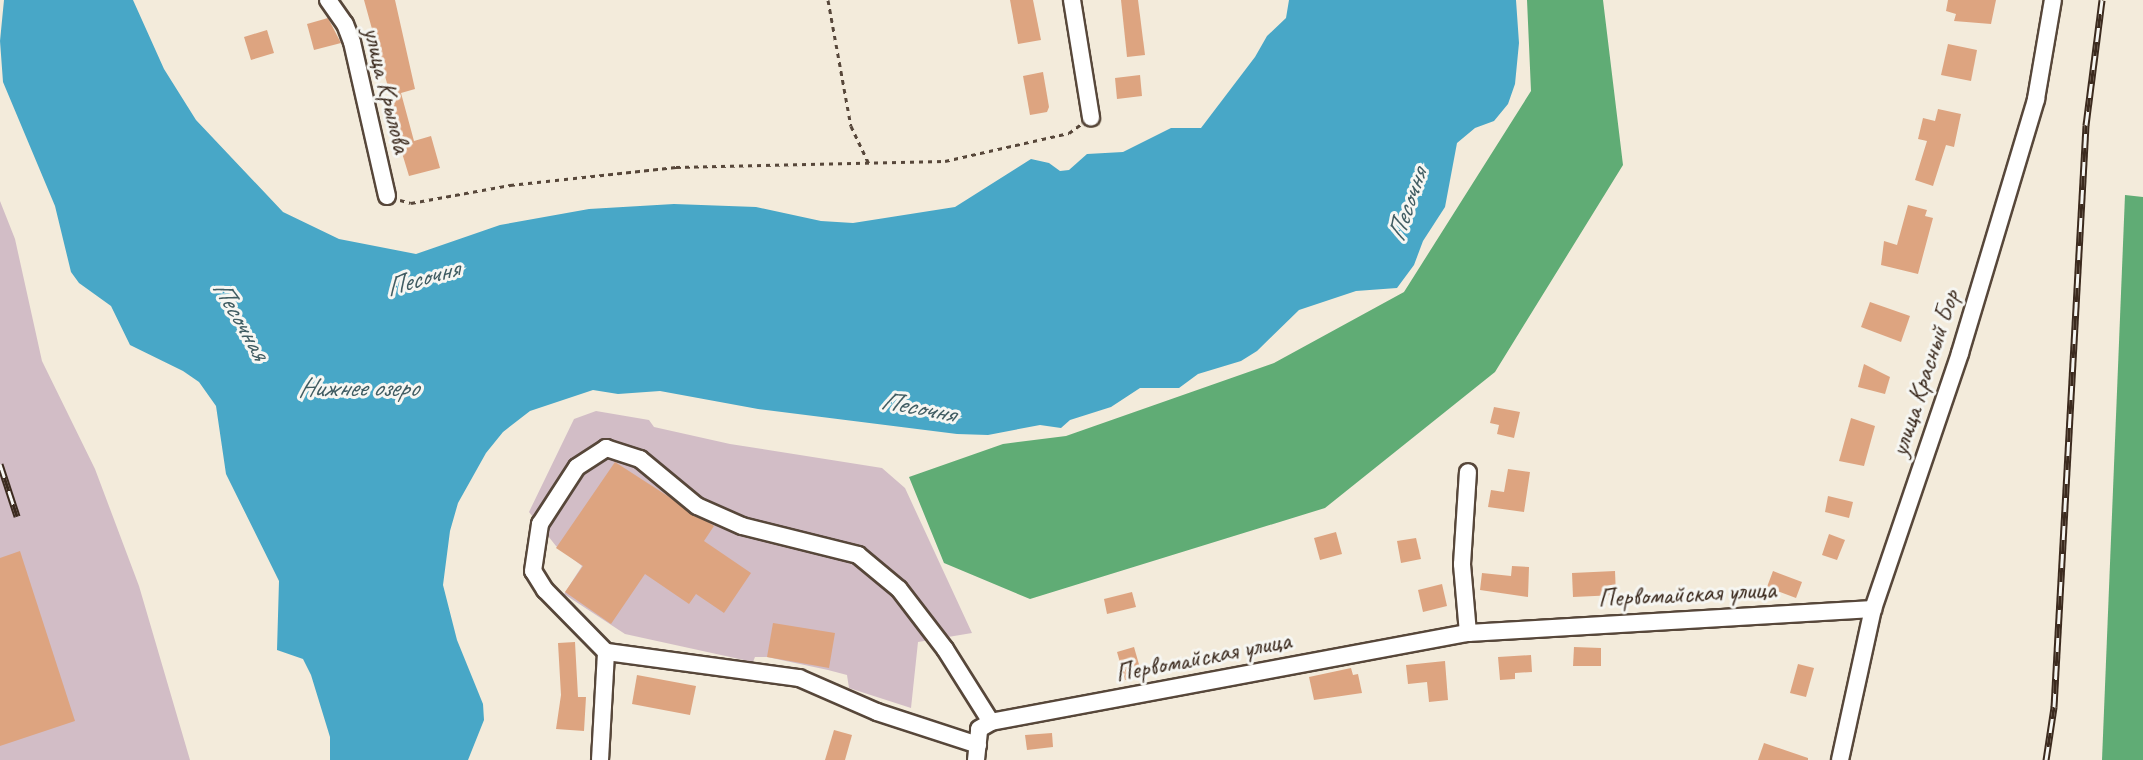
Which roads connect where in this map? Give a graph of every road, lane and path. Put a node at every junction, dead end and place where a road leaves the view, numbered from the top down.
1 (328, 0) edge
2 (828, 0) edge
3 (1072, 0) edge
4 (2053, 0) edge
5 (1091, 117) joint
6 (870, 166) junction
7 (387, 196) joint
8 (1468, 471) dead end
9 (1873, 609) junction
10 (1468, 633) junction
11 (606, 652) junction
12 (991, 722) junction
13 (977, 752) edge
14 (600, 760) edge
15 (1840, 760) edge

1 - 7 street, улица Крылова
2 - 6 path
3 - 5 street
4 - 9 street, улица Красный Бор
5 - 6 path
6 - 7 path
8 - 10 street
9 - 10 street, Первомайская улица
9 - 15 street, улица Красный Бор
10 - 12 street, Первомайская улица
11 - 12 street
11 - 13 street
11 - 14 street
12 - 13 street

